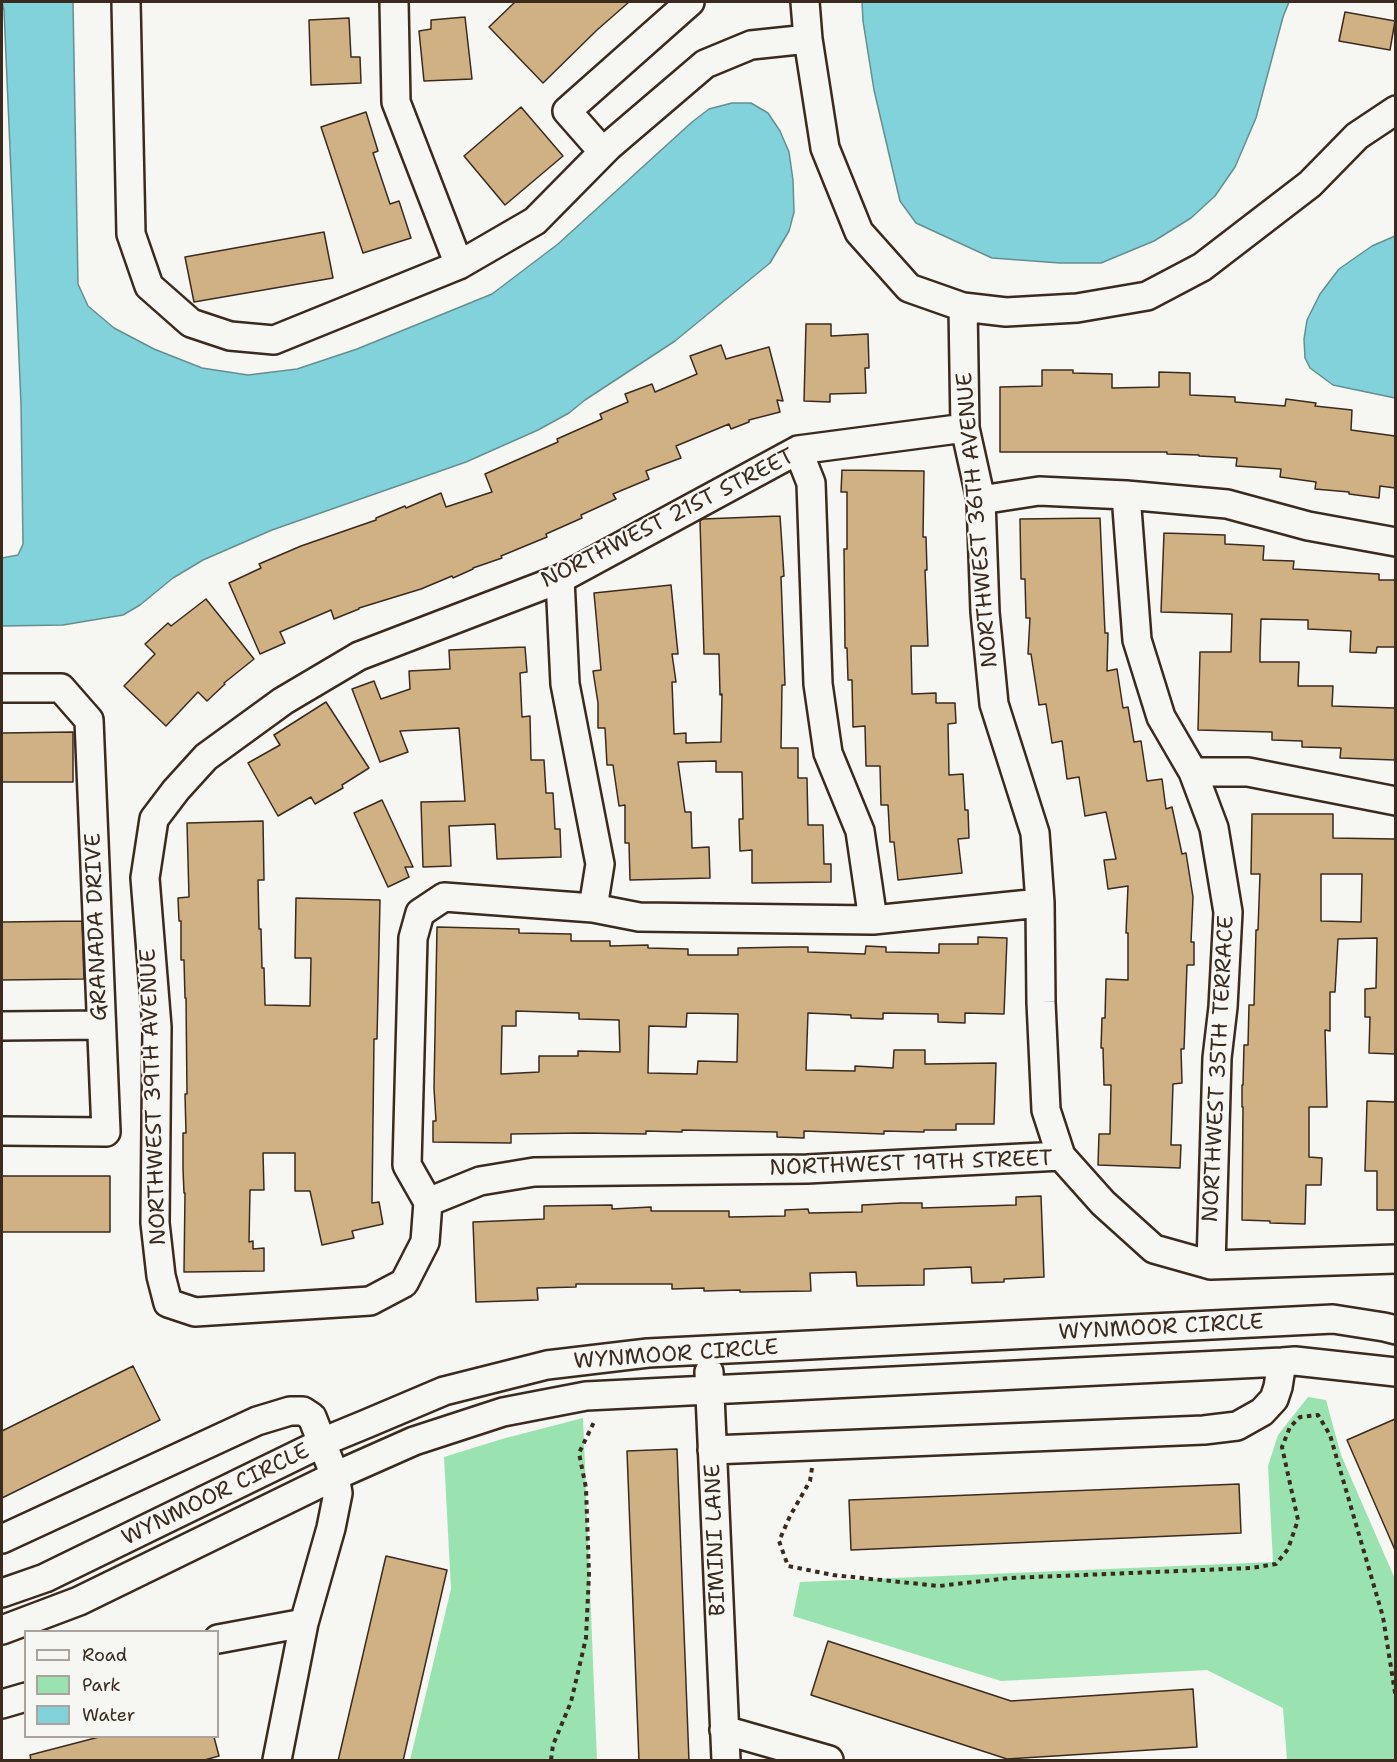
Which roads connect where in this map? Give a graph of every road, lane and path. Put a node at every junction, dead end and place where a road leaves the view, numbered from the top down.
1 (126, 2) edge
2 (394, 2) edge
3 (690, 2) edge
4 (804, 2) edge
5 (808, 39) junction
6 (1395, 110) edge
7 (603, 152) junction
8 (459, 265) junction
9 (963, 307) junction
10 (965, 428) junction
11 (798, 450) junction
12 (1126, 495) junction
13 (981, 500) junction
14 (1395, 542) edge
15 (560, 579) junction
16 (2, 688) edge
17 (1193, 772) junction
18 (176, 790) joint
19 (1395, 801) edge
20 (1040, 903) junction
21 (594, 908) junction
22 (873, 920) junction
23 (101, 1025) junction
24 (2, 1026) edge
25 (2, 1131) edge
26 (1061, 1156) junction
27 (428, 1202) junction
28 (1395, 1259) edge
29 (1211, 1265) junction
30 (1395, 1330) edge
31 (708, 1351) junction
32 (1282, 1362) junction
33 (1395, 1372) edge
34 (710, 1389) junction
35 (614, 1395) junction
36 (322, 1443) junction
37 (814, 1446) junction
38 (712, 1450) junction
39 (335, 1476) junction
40 (2, 1539) edge
41 (2, 1593) edge
42 (304, 1623) junction
43 (2, 1630) edge
44 (219, 1639) edge
45 (24, 1698) edge
46 (1395, 1699) edge
47 (2, 1704) edge
48 (724, 1730) junction
49 (277, 1761) edge
50 (551, 1761) edge
51 (726, 1761) edge
52 (829, 1761) edge

1 - 8 street
2 - 8 street
3 - 7 street
4 - 5 street
5 - 7 street
5 - 9 street
6 - 9 street
7 - 8 street
9 - 10 street, NORTHWEST 36TH AVENUE
10 - 11 street, NORTHWEST 21ST STREET
10 - 13 street, NORTHWEST 36TH AVENUE
11 - 15 street, NORTHWEST 21ST STREET
11 - 22 street
12 - 13 street
12 - 14 street
12 - 17 street, NORTHWEST 35TH TERRACE
13 - 20 street, NORTHWEST 36TH AVENUE
15 - 18 street, NORTHWEST 21ST STREET
15 - 21 street
16 - 23 street, GRANADA DRIVE
17 - 19 street
17 - 29 street, NORTHWEST 35TH TERRACE
18 - 27 street, NORTHWEST 39TH AVENUE
20 - 22 street
20 - 26 street, NORTHWEST 36TH AVENUE
21 - 22 street
21 - 27 street
23 - 24 street
23 - 25 street, GRANADA DRIVE
26 - 27 street, NORTHWEST 19TH STREET
26 - 29 street, NORTHWEST 19TH STREET
28 - 29 street, NORTHWEST 19TH STREET
30 - 31 street, WYNMOOR CIRCLE
31 - 34 street, BIMINI LANE
31 - 36 street, WYNMOOR CIRCLE
32 - 33 street, WYNMOOR CIRCLE
32 - 34 street, WYNMOOR CIRCLE
32 - 37 street
34 - 35 street, WYNMOOR CIRCLE
34 - 38 street, BIMINI LANE
35 - 39 street, WYNMOOR CIRCLE
35 - 50 path
36 - 39 street
36 - 40 street
36 - 41 street, WYNMOOR CIRCLE
37 - 38 street
37 - 46 path
38 - 48 street, BIMINI LANE
39 - 42 street
39 - 43 street, WYNMOOR CIRCLE
42 - 44 street
42 - 49 street
45 - 47 street
48 - 51 street, BIMINI LANE
48 - 52 street

